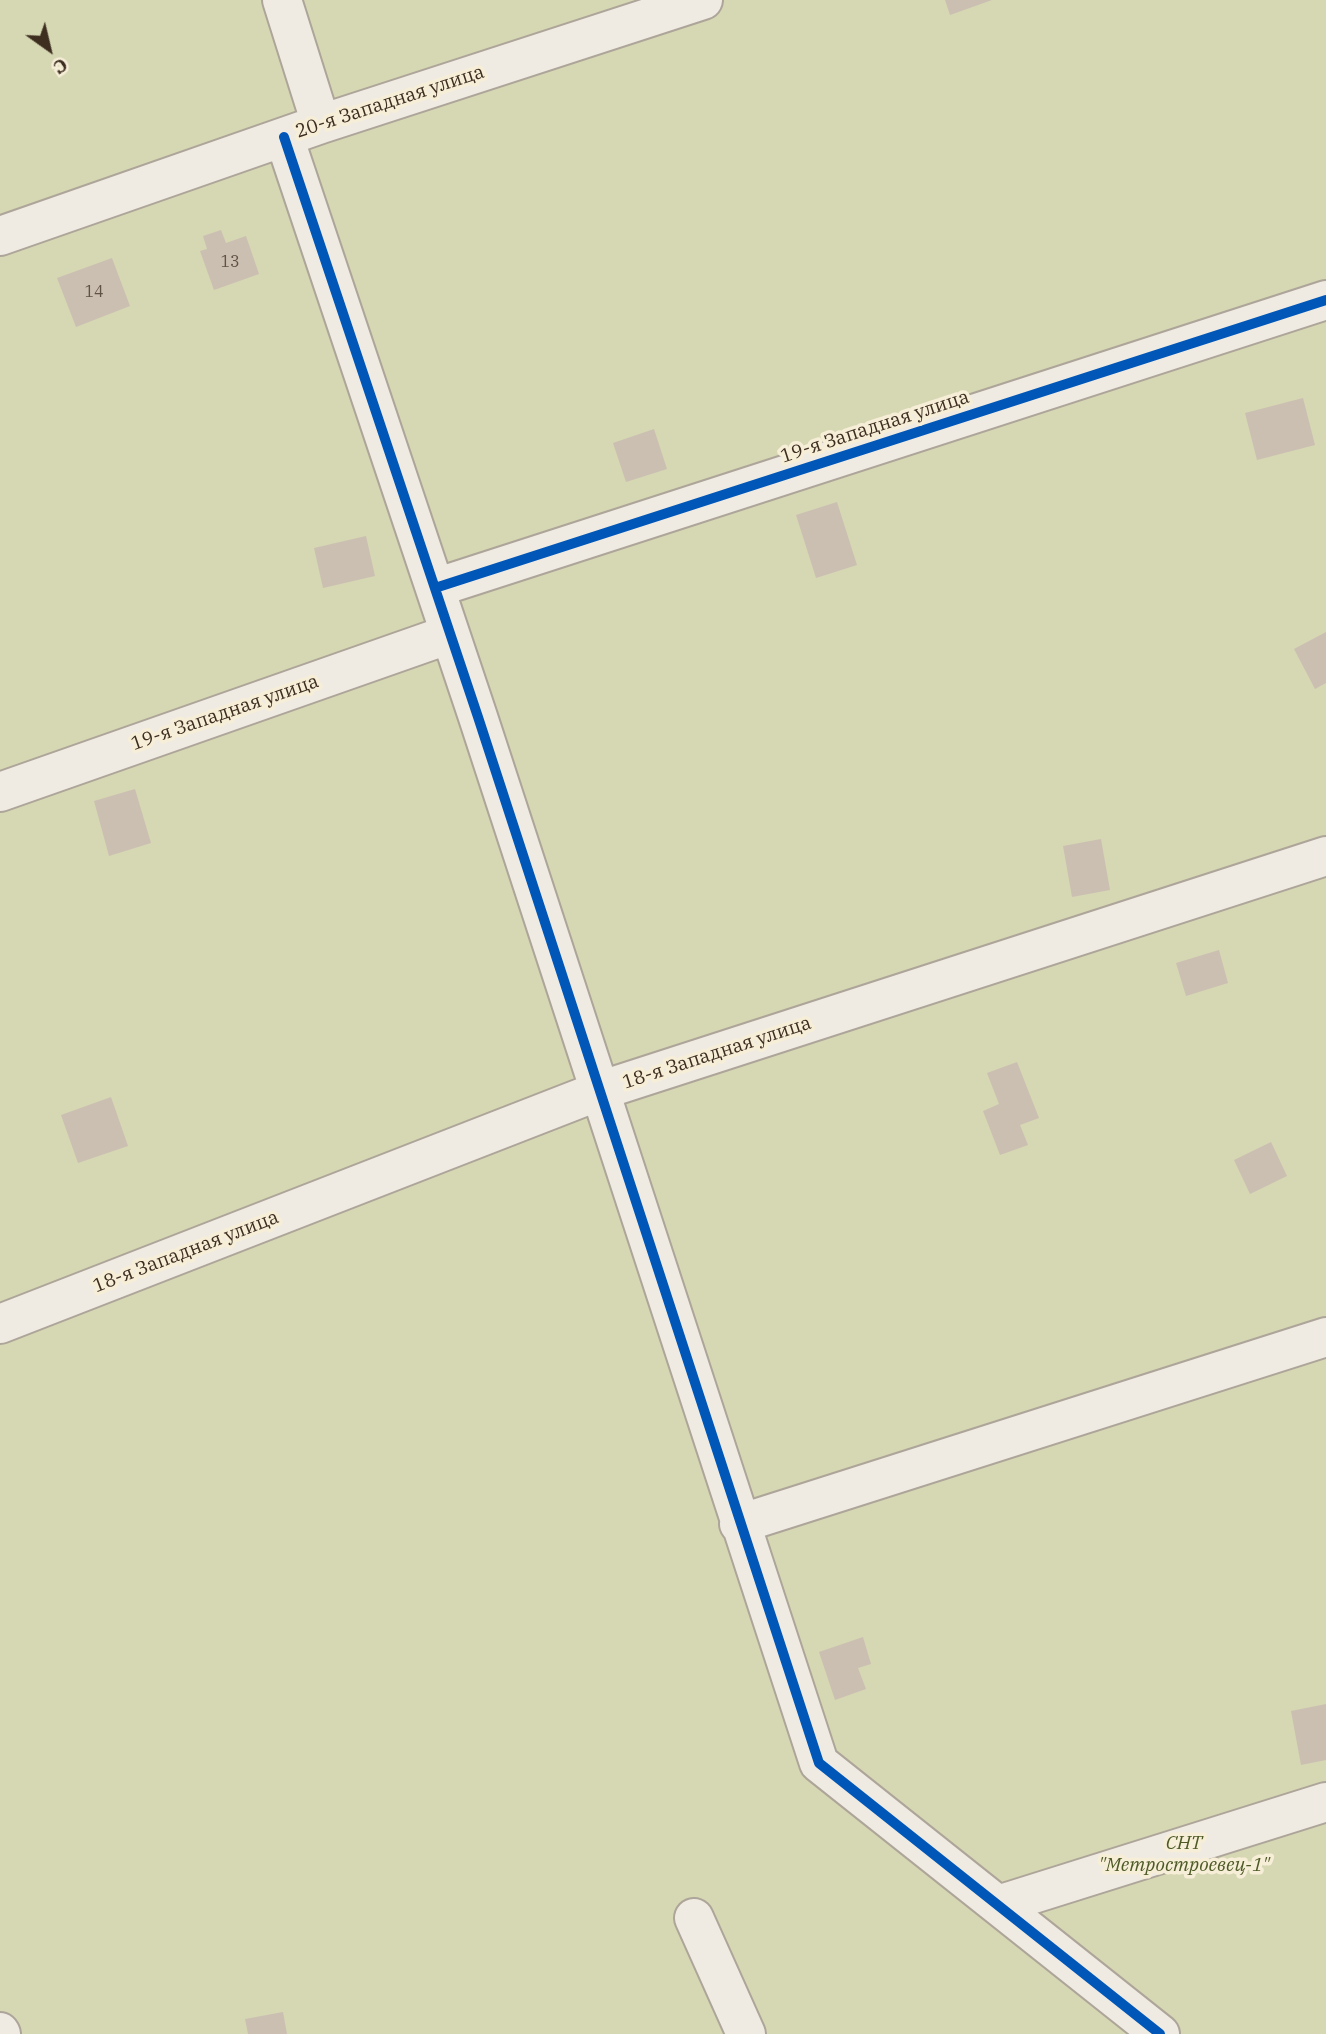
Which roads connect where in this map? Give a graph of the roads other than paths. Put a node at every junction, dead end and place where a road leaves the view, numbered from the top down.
1 (282, 0) edge
2 (703, 0) edge
3 (321, 124) junction
4 (284, 137) junction
5 (0, 236) edge
6 (1326, 300) edge
7 (435, 588) junction
8 (450, 634) junction
9 (0, 792) edge
10 (1326, 856) edge
11 (599, 1091) junction
12 (0, 1324) edge
13 (1326, 1337) edge
14 (739, 1524) junction
15 (1326, 1802) edge
16 (998, 1905) junction
17 (694, 1918) dead end
18 (746, 2034) edge
19 (1160, 2034) edge

1 - 3 street
2 - 3 street, 20-я Западная улица
3 - 4 street, 20-я Западная улица
4 - 5 street, 20-я Западная улица
4 - 7 street
6 - 7 street, 19-я Западная улица
7 - 8 street
8 - 9 street, 19-я Западная улица
8 - 11 street
10 - 11 street, 18-я Западная улица
11 - 12 street, 18-я Западная улица
11 - 14 street
13 - 14 street
14 - 16 street
15 - 16 street
16 - 19 street
17 - 18 street

